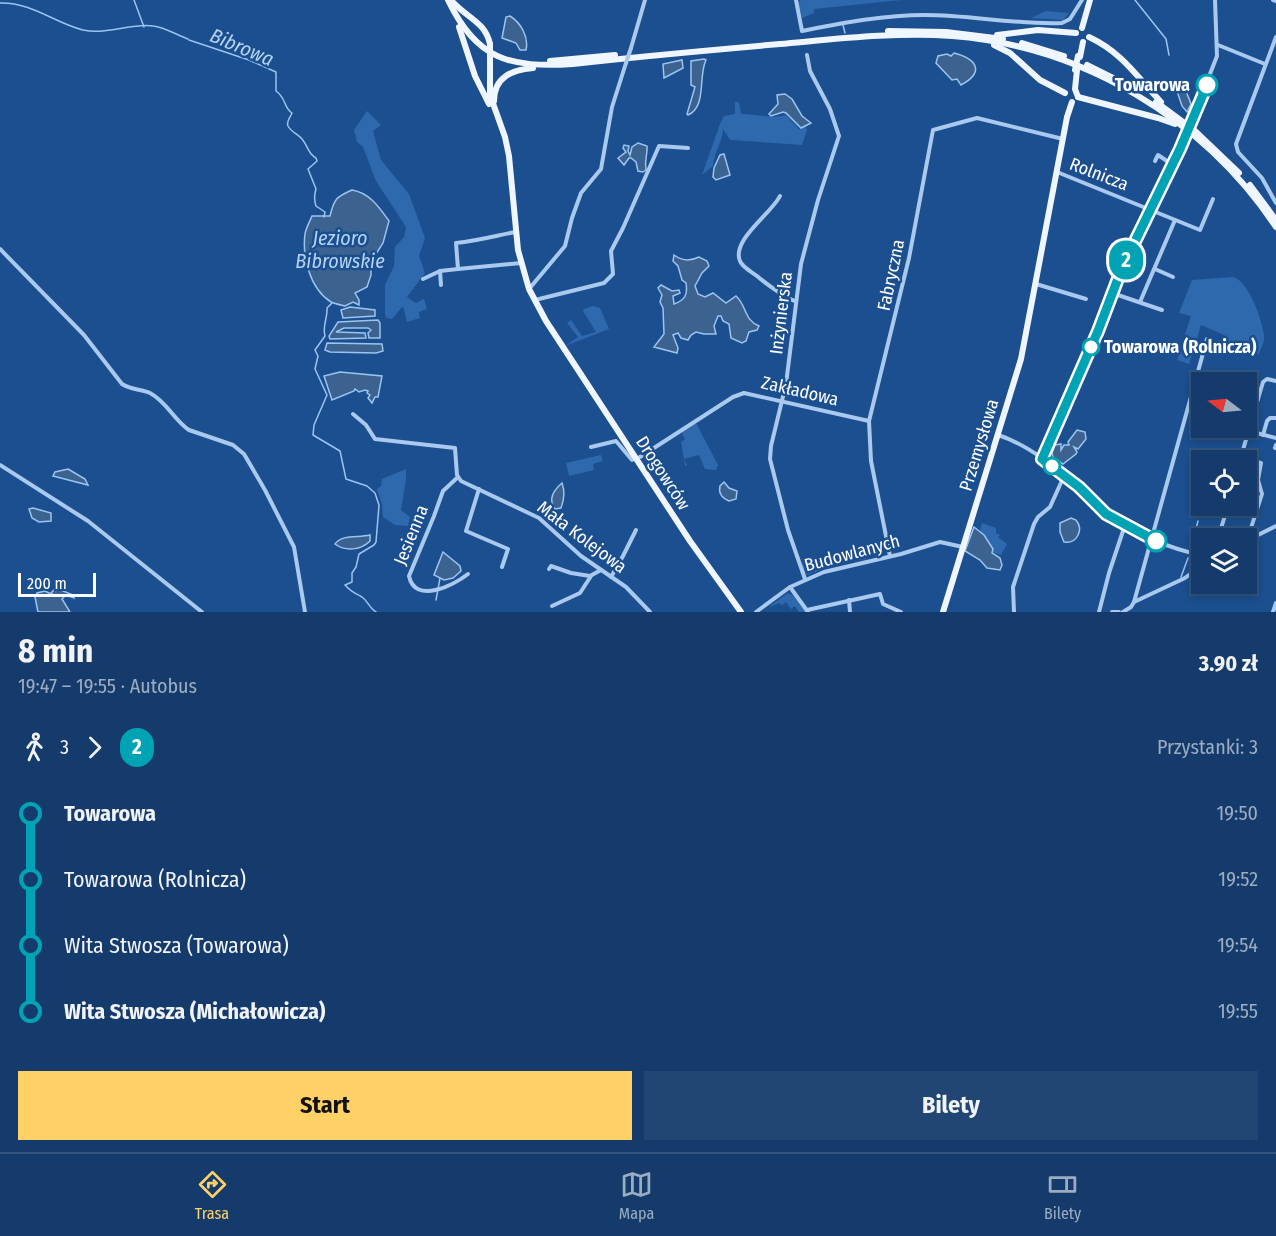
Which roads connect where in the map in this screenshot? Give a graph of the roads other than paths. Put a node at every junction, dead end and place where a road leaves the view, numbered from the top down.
1 (450, 0) edge
2 (645, 0) edge
3 (796, 0) edge
4 (1082, 0) edge
5 (1090, 0) edge
6 (1215, 0) edge
7 (459, 21) junction
8 (1082, 30) junction
9 (978, 37) junction
10 (1089, 37) junction
11 (1276, 38) edge
12 (1082, 41) junction
13 (1218, 45) junction
14 (807, 55) dead end
15 (520, 63) junction
16 (1265, 64) junction
17 (554, 65) junction
18 (1070, 90) junction
19 (1073, 100) junction
20 (1167, 110) junction
21 (495, 111) junction
22 (1181, 126) junction
23 (1063, 139) junction
24 (688, 148) dead end
25 (1155, 161) dead end
26 (1173, 165) junction
27 (1057, 172) junction
28 (511, 182) junction
29 (780, 196) dead end
30 (1213, 199) dead end
31 (1276, 203) edge
32 (1150, 210) junction
33 (1175, 220) junction
34 (1276, 220) edge
35 (1276, 227) edge
36 (515, 232) junction
37 (0, 249) edge
38 (521, 263) junction
39 (458, 269) junction
40 (1155, 269) junction
41 (440, 271) junction
42 (1173, 277) dead end
43 (423, 279) dead end
44 (1036, 284) junction
45 (441, 285) dead end
46 (530, 289) junction
47 (1112, 293) junction
48 (1086, 299) dead end
49 (535, 301) junction
50 (795, 302) junction
51 (1140, 302) junction
52 (1162, 310) dead end
53 (1207, 339) dead end
54 (1276, 381) edge
55 (1258, 399) joint
56 (782, 400) junction
57 (1257, 403) edge
58 (353, 414) dead end
59 (1276, 418) edge
60 (869, 421) junction
61 (1257, 433) edge
62 (998, 435) junction
63 (1263, 435) junction
64 (1276, 438) edge
65 (591, 447) dead end
66 (636, 459) junction
67 (1042, 459) junction
68 (1257, 462) edge
69 (0, 465) edge
70 (1064, 476) junction
71 (458, 477) junction
72 (479, 489) junction
73 (1257, 511) edge
74 (1125, 525) junction
75 (1276, 526) edge
76 (636, 530) dead end
77 (1257, 536) edge
78 (1151, 539) junction
79 (963, 547) junction
80 (1191, 552) edge
81 (890, 556) junction
82 (502, 567) dead end
83 (549, 569) dead end
84 (601, 570) junction
85 (1191, 573) edge
86 (468, 574) dead end
87 (591, 576) junction
88 (611, 577) junction
89 (805, 579) junction
90 (790, 587) junction
91 (849, 600) junction
92 (1134, 602) junction
93 (1276, 603) edge
94 (552, 606) dead end
95 (808, 611) edge
96 (202, 612) edge
97 (305, 612) edge
98 (650, 612) edge
99 (741, 612) edge
100 (756, 612) edge
101 (850, 612) edge
102 (902, 612) edge
103 (943, 612) edge
104 (1014, 612) edge
105 (1099, 612) edge
106 (1112, 612) edge
107 (1121, 612) edge
108 (1273, 612) edge

1 - 7 main road
1 - 21 main road, bridge
2 - 46 street, bridge
3 - 4 street
5 - 8 main road
6 - 13 street
7 - 15 main road
7 - 28 main road
8 - 9 main road
8 - 10 main road
8 - 12 main road
9 - 15 main road
9 - 17 main road
9 - 18 main road
9 - 20 main road
9 - 22 main road
10 - 12 main road
10 - 20 main road
11 - 16 street
12 - 18 main road, bridge
13 - 16 street
13 - 26 street, bridge
14 - 50 street, Inżynierska
15 - 17 main road
16 - 31 street
17 - 21 main road
18 - 19 main road
18 - 19 main road
19 - 22 main road
19 - 23 main road, Przemysłowa
20 - 34 main road
21 - 28 main road
22 - 35 main road
23 - 27 main road, Przemysłowa
23 - 60 street, Fabryczna
24 - 49 street
25 - 26 street
26 - 32 street
27 - 32 street, Rolnicza
27 - 44 main road, Przemysłowa
28 - 36 main road, Drogowców
29 - 50 street
30 - 33 street, Rolnicza
32 - 33 street, Rolnicza
32 - 47 street
33 - 40 street
36 - 38 main road, Drogowców
36 - 39 street
37 - 97 street
38 - 39 street
38 - 46 main road, Drogowców
39 - 41 street
40 - 42 street
40 - 51 street
41 - 43 street
41 - 45 street
44 - 48 street
44 - 62 main road, Przemysłowa
46 - 49 main road, Drogowców
47 - 51 street
47 - 67 street
49 - 66 main road, Drogowców
50 - 56 street, Inżynierska
51 - 52 street
53 - 78 street
54 - 55 street
55 - 57 street
56 - 60 street, Zakładowa
56 - 66 street, Zakładowa
56 - 89 street, Inżynierska
58 - 71 street
59 - 63 street
60 - 81 street, Fabryczna
61 - 63 street
62 - 67 street
62 - 79 main road, Przemysłowa
63 - 64 street
65 - 66 street
66 - 99 main road, Drogowców
67 - 70 street
68 - 73 street
69 - 96 street
70 - 74 street
70 - 104 street
71 - 72 street, Mała Kolejowa
71 - 86 street, Jesienna
72 - 82 street
72 - 84 street, Mała Kolejowa
74 - 78 street
74 - 105 street
75 - 77 street
76 - 88 street
78 - 80 street
78 - 92 street
79 - 81 street, Budowlanych
79 - 103 main road, Przemysłowa
81 - 89 street, Budowlanych
83 - 87 street
84 - 87 street
84 - 88 street, Mała Kolejowa
85 - 92 street
87 - 94 street
88 - 98 street, Mała Kolejowa
89 - 90 street, Budowlanych
90 - 95 street
90 - 100 street, Budowlanych
91 - 95 street
91 - 101 street
91 - 102 street
92 - 107 street
93 - 108 street
106 - 107 street

